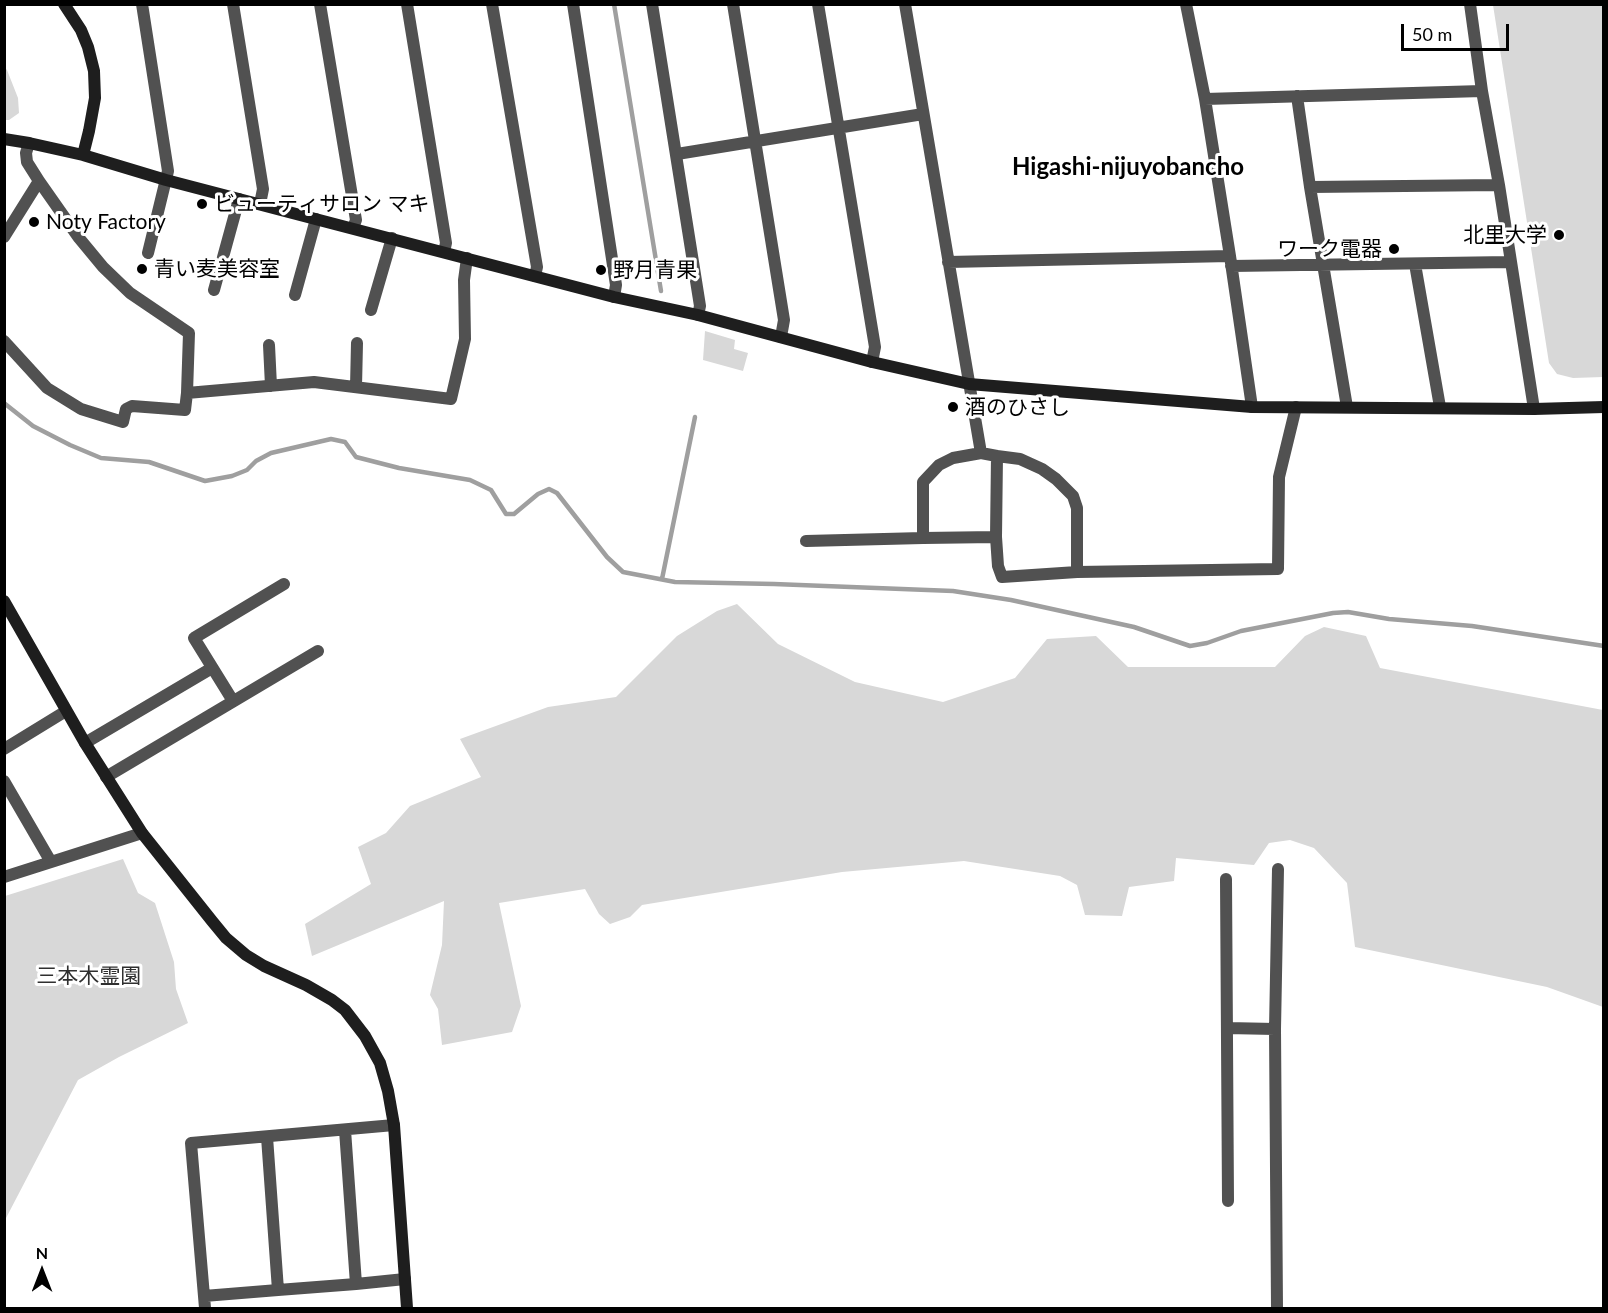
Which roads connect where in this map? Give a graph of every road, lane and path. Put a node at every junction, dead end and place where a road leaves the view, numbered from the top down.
1 (64, 4) edge
2 (142, 4) edge
3 (233, 4) edge
4 (320, 4) edge
5 (407, 4) edge
6 (492, 4) edge
7 (573, 4) edge
8 (652, 4) edge
9 (733, 4) edge
10 (818, 4) edge
11 (905, 4) edge
12 (1186, 4) edge
13 (1470, 4) edge
14 (1482, 91) junction
15 (1298, 96) junction
16 (1204, 99) junction
17 (923, 114) junction
18 (838, 128) junction
19 (4, 139) edge
20 (754, 141) junction
21 (29, 143) junction
22 (677, 154) junction
23 (82, 155) junction
24 (166, 180) junction
25 (39, 181) junction
26 (1499, 185) junction
27 (1310, 186) junction
28 (239, 199) junction
29 (260, 204) junction
30 (316, 219) junction
31 (353, 228) junction
32 (4, 237) edge
33 (392, 238) junction
34 (444, 252) junction
35 (148, 253) dead end
36 (467, 258) junction
37 (1231, 261) junction
38 (948, 262) junction
39 (1510, 262) junction
40 (1415, 264) junction
41 (1322, 265) junction
42 (535, 276) junction
43 (214, 290) dead end
44 (295, 295) dead end
45 (614, 297) junction
46 (371, 310) dead end
47 (698, 315) junction
48 (781, 337) junction
49 (4, 341) edge
50 (357, 342) dead end
51 (269, 345) dead end
52 (872, 362) junction
53 (969, 384) junction
54 (271, 386) junction
55 (356, 387) junction
56 (187, 393) junction
57 (1252, 407) junction
58 (1296, 407) junction
59 (1347, 407) junction
60 (1440, 407) junction
61 (1604, 407) edge
62 (1534, 409) junction
63 (981, 453) junction
64 (996, 456) junction
65 (996, 537) junction
66 (923, 538) junction
67 (806, 541) dead end
68 (1077, 572) junction
69 (284, 584) dead end
70 (4, 601) edge
71 (318, 651) dead end
72 (212, 668) junction
73 (233, 701) junction
74 (66, 711) junction
75 (86, 743) junction
76 (4, 749) edge
77 (106, 777) junction
78 (4, 781) edge
79 (142, 833) junction
80 (51, 862) junction
81 (1278, 869) dead end
82 (4, 877) edge
83 (1226, 879) dead end
84 (1227, 1028) junction
85 (1275, 1029) junction
86 (394, 1125) junction
87 (345, 1130) junction
88 (267, 1137) junction
89 (1228, 1201) dead end
90 (405, 1279) junction
91 (356, 1284) junction
92 (278, 1290) junction
93 (204, 1302) edge
94 (407, 1308) edge
95 (1277, 1308) edge

1 - 23 street
2 - 24 street
3 - 29 street
4 - 31 street
5 - 34 street
6 - 42 street
7 - 45 street
8 - 22 street
9 - 20 street
10 - 18 street
11 - 17 street
12 - 16 street
13 - 14 street
14 - 15 street
14 - 26 street
15 - 16 street
15 - 27 street
16 - 37 street
17 - 18 street
17 - 38 street
18 - 20 street
18 - 52 street
19 - 21 street
20 - 22 street
20 - 48 street
21 - 23 street
21 - 25 street
22 - 47 street
23 - 24 street
24 - 28 street
24 - 35 street
25 - 32 street
25 - 56 street
26 - 27 street
26 - 39 street
27 - 41 street
28 - 29 street
28 - 43 street
29 - 30 street
30 - 31 street
30 - 44 street
31 - 33 street
33 - 34 street
33 - 46 street
34 - 36 street
36 - 42 street
36 - 55 street
37 - 38 street
37 - 41 street
37 - 57 street
38 - 53 street
39 - 40 street
39 - 62 street
40 - 41 street
40 - 60 street
41 - 59 street
42 - 45 street
45 - 47 street
47 - 48 street
48 - 52 street
49 - 56 street
50 - 55 street
51 - 54 street
52 - 53 street
53 - 57 street
53 - 63 street
54 - 55 street
54 - 56 street
57 - 58 street
58 - 59 street
58 - 68 street
59 - 60 street
60 - 62 street
61 - 62 street
63 - 64 street
63 - 66 street
64 - 65 street
64 - 68 street
65 - 66 street
65 - 68 street
66 - 67 street
69 - 72 street
70 - 74 street
71 - 73 street
72 - 73 street
72 - 75 street
73 - 77 street
74 - 75 street
74 - 76 street
75 - 77 street
77 - 79 street
78 - 80 street
79 - 80 street
79 - 86 street
80 - 82 street
81 - 85 street
83 - 84 street
84 - 85 street
84 - 89 street
85 - 95 street
86 - 87 street
86 - 90 street
87 - 88 street
87 - 91 street
88 - 92 street
88 - 93 street
90 - 91 street
90 - 94 street
91 - 92 street
92 - 93 street

